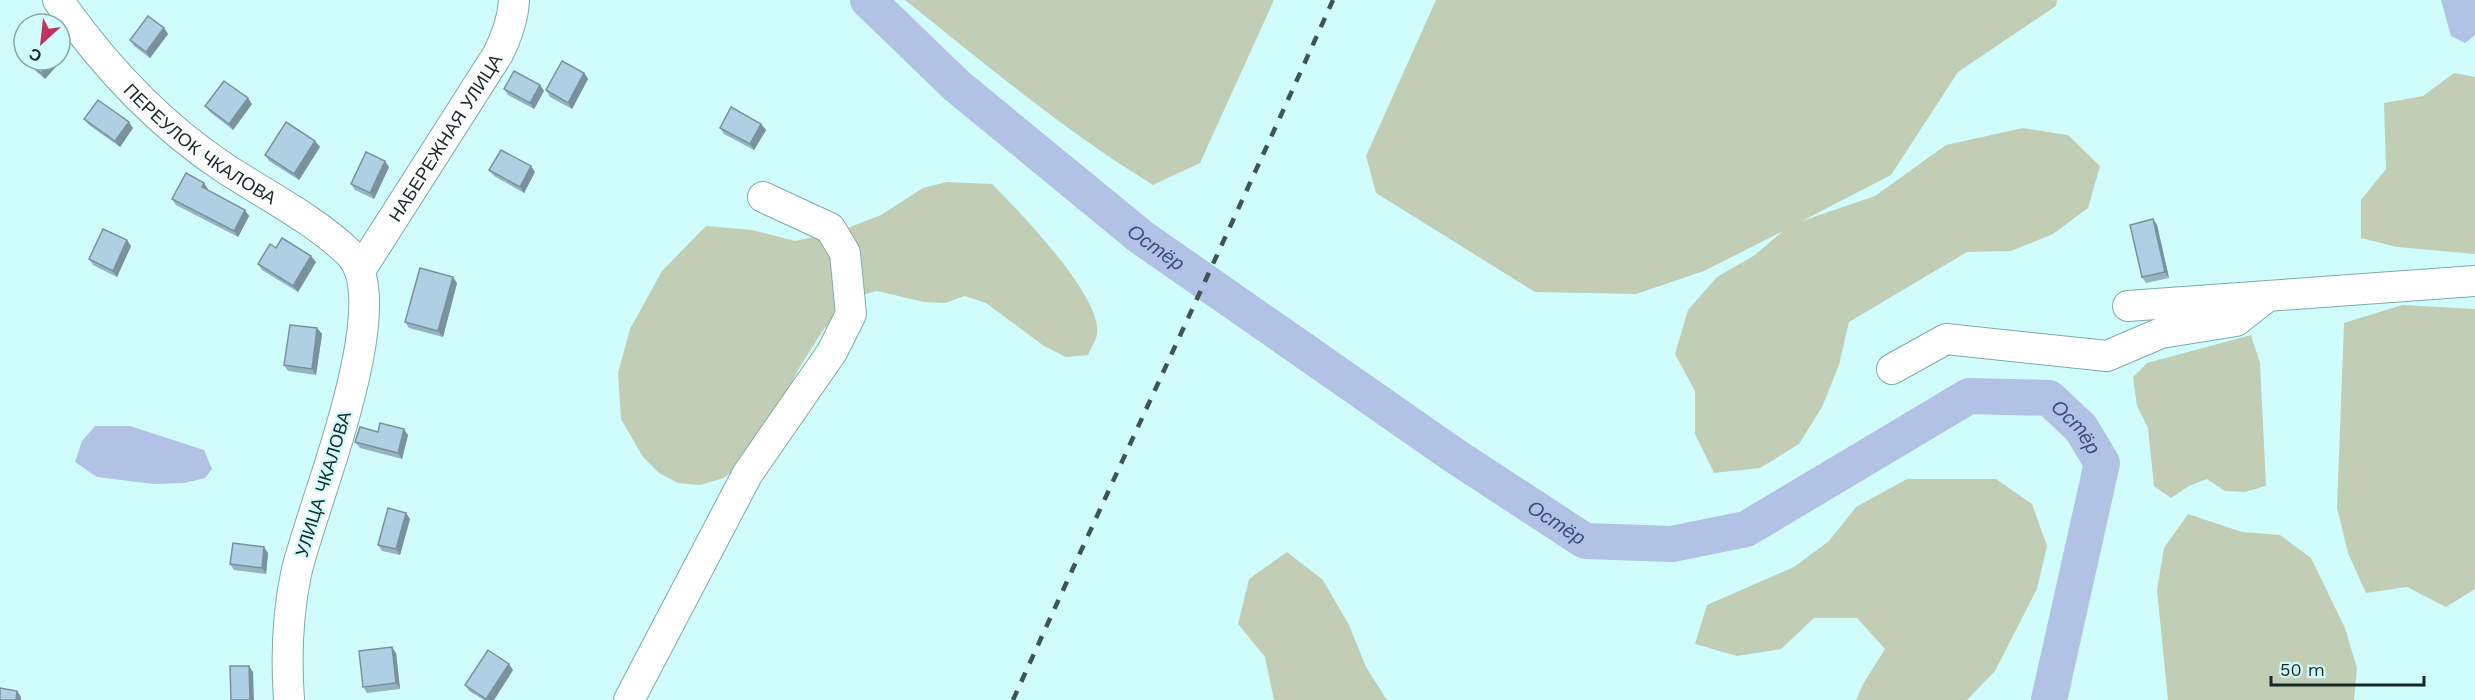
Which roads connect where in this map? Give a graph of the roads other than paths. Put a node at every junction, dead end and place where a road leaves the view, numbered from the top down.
1 (58, 0) edge
2 (514, 0) edge
3 (763, 197) dead end
4 (361, 269) junction
5 (2475, 281) edge
6 (2268, 296) junction
7 (2128, 306) dead end
8 (1892, 369) dead end
9 (289, 700) edge
10 (629, 700) edge

1 - 4 street, ПЕРЕУЛОК ЧКАЛОВА
2 - 4 street, НАБЕРЕЖНАЯ УЛИЦА
3 - 10 street
4 - 9 street, УЛИЦА ЧКАЛОВА
5 - 6 street
6 - 7 street
6 - 8 street

